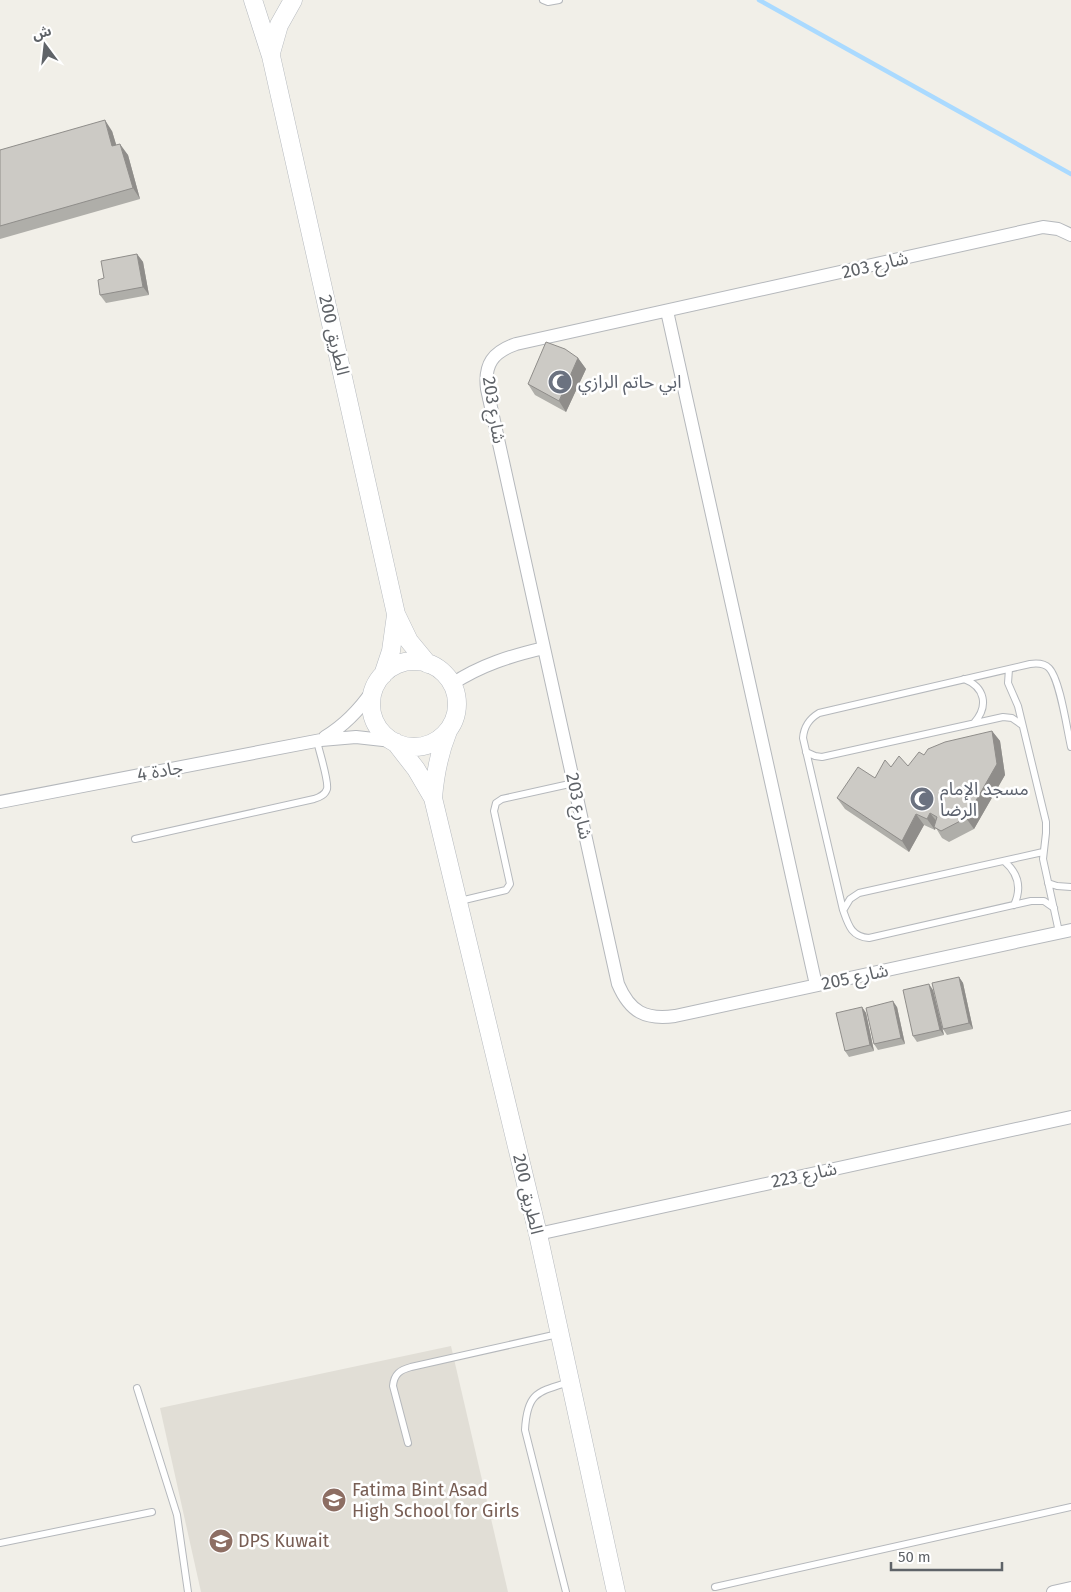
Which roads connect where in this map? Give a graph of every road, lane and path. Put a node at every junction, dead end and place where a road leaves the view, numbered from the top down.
1 (253, 0) edge
2 (293, 0) edge
3 (543, 0) edge
4 (560, 0) edge
5 (271, 56) junction
6 (1071, 236) edge
7 (668, 311) junction
8 (396, 614) junction
9 (544, 648) junction
10 (428, 664) junction
11 (1009, 669) junction
12 (383, 675) junction
13 (964, 679) junction
14 (452, 684) junction
15 (373, 690) junction
16 (974, 723) junction
17 (1022, 725) junction
18 (450, 726) junction
19 (319, 740) junction
20 (393, 742) junction
21 (1071, 747) edge
22 (806, 752) junction
23 (574, 782) junction
24 (433, 798) junction
25 (0, 802) edge
26 (135, 839) dead end
27 (1043, 852) junction
28 (1004, 861) junction
29 (1048, 883) junction
30 (1071, 887) edge
31 (458, 902) junction
32 (1014, 905) junction
33 (1054, 908) junction
34 (844, 910) junction
35 (1065, 931) edge
36 (816, 985) junction
37 (638, 1012) joint
38 (1071, 1117) edge
39 (538, 1234) junction
40 (560, 1334) junction
41 (570, 1381) junction
42 (137, 1388) dead end
43 (408, 1443) dead end
44 (1071, 1508) edge
45 (152, 1512) dead end
46 (0, 1543) edge
47 (715, 1587) dead end
48 (1071, 1588) edge
49 (188, 1592) edge
50 (566, 1592) edge
51 (616, 1592) edge
52 (1053, 1592) edge

1 - 5 main road, الطريق 200
2 - 5 main road, الطريق 200
3 - 4 lane
5 - 8 main road, الطريق 200
6 - 7 street, شارع 203
7 - 9 street, شارع 203
7 - 36 street
8 - 10 main road, الطريق 200
8 - 12 main road, الطريق 200
9 - 14 street
9 - 23 street, شارع 203
10 - 12 main road
10 - 14 main road
11 - 13 lane
11 - 17 lane
11 - 21 lane
12 - 15 main road
13 - 16 lane
13 - 22 lane
14 - 18 main road
15 - 19 street, جادة 4
15 - 20 main road
16 - 17 lane
16 - 22 lane
17 - 27 lane
18 - 20 main road
18 - 24 main road, الطريق 200
19 - 20 street, جادة 4
19 - 25 street, جادة 4
19 - 26 lane
20 - 24 main road, الطريق 200
22 - 34 lane
23 - 31 lane
23 - 37 street, شارع 203
24 - 31 main road, الطريق 200
27 - 28 lane
27 - 29 lane
28 - 32 lane
28 - 34 lane
29 - 30 lane
29 - 33 lane
31 - 39 main road, الطريق 200
32 - 33 lane
32 - 34 lane
33 - 35 lane
35 - 36 street, شارع 205
36 - 37 street, شارع 205
38 - 39 street, شارع 223
39 - 40 main road, الطريق 200
40 - 41 main road, الطريق 200
40 - 43 lane
41 - 50 lane
41 - 51 main road, الطريق 200
42 - 49 lane
44 - 47 lane
45 - 46 lane
48 - 52 street

